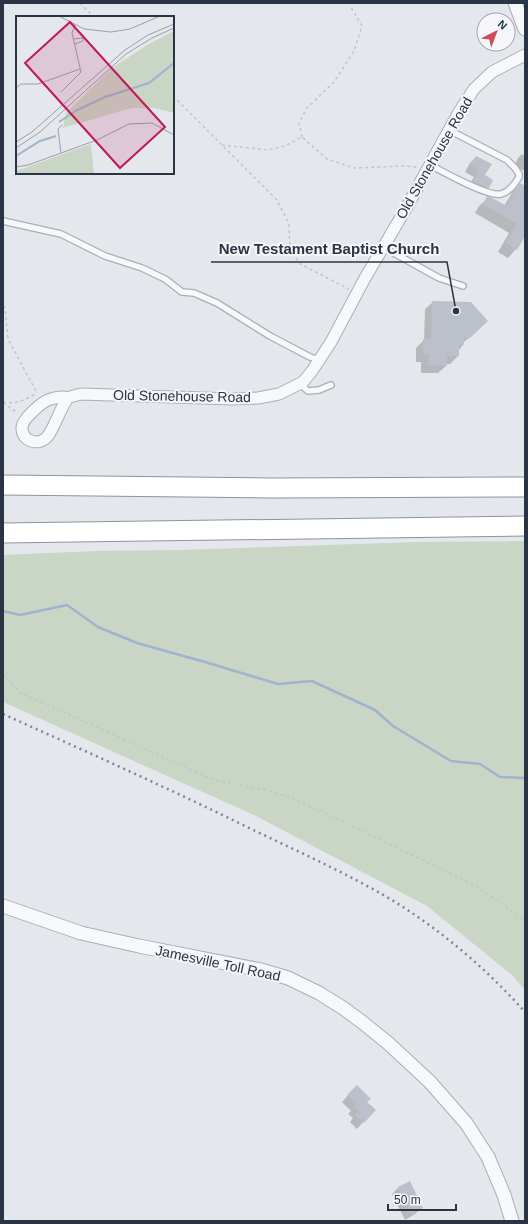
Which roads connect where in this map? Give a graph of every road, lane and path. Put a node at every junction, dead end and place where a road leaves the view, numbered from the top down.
1 (80, 3) edge
2 (515, 3) edge
3 (351, 7) dead end
4 (93, 16) edge
5 (525, 29) edge
6 (525, 55) edge
7 (174, 97) edge
8 (449, 130) junction
9 (302, 136) junction
10 (222, 145) junction
11 (428, 167) junction
12 (3, 221) edge
13 (383, 247) junction
14 (463, 286) dead end
15 (357, 293) junction
16 (3, 306) edge
17 (319, 360) junction
18 (300, 384) junction
19 (331, 385) dead end
20 (37, 392) junction
21 (66, 398) junction
22 (46, 400) junction
23 (3, 402) edge
24 (25, 420) junction
25 (3, 485) edge
26 (525, 487) edge
27 (525, 526) edge
28 (3, 533) edge
29 (3, 674) edge
30 (3, 906) edge
31 (525, 921) edge
32 (512, 1221) edge

1 - 4 path
2 - 5 street
3 - 9 path
6 - 8 street, Old Stonehouse Road
7 - 10 path
8 - 11 street, Old Stonehouse Road
8 - 11 lane
9 - 10 path
9 - 11 path
10 - 15 path
11 - 13 street, Old Stonehouse Road
12 - 17 lane
13 - 14 lane
13 - 15 street, Old Stonehouse Road
15 - 17 street, Old Stonehouse Road
16 - 20 path
17 - 18 street, Old Stonehouse Road
18 - 19 lane
18 - 21 street, Old Stonehouse Road
20 - 22 path
20 - 23 path
21 - 22 street, Old Stonehouse Road
21 - 24 street
22 - 24 street
23 - 24 path
25 - 26 highway
27 - 28 highway
29 - 31 path
30 - 32 street, Jamesville Toll Road

